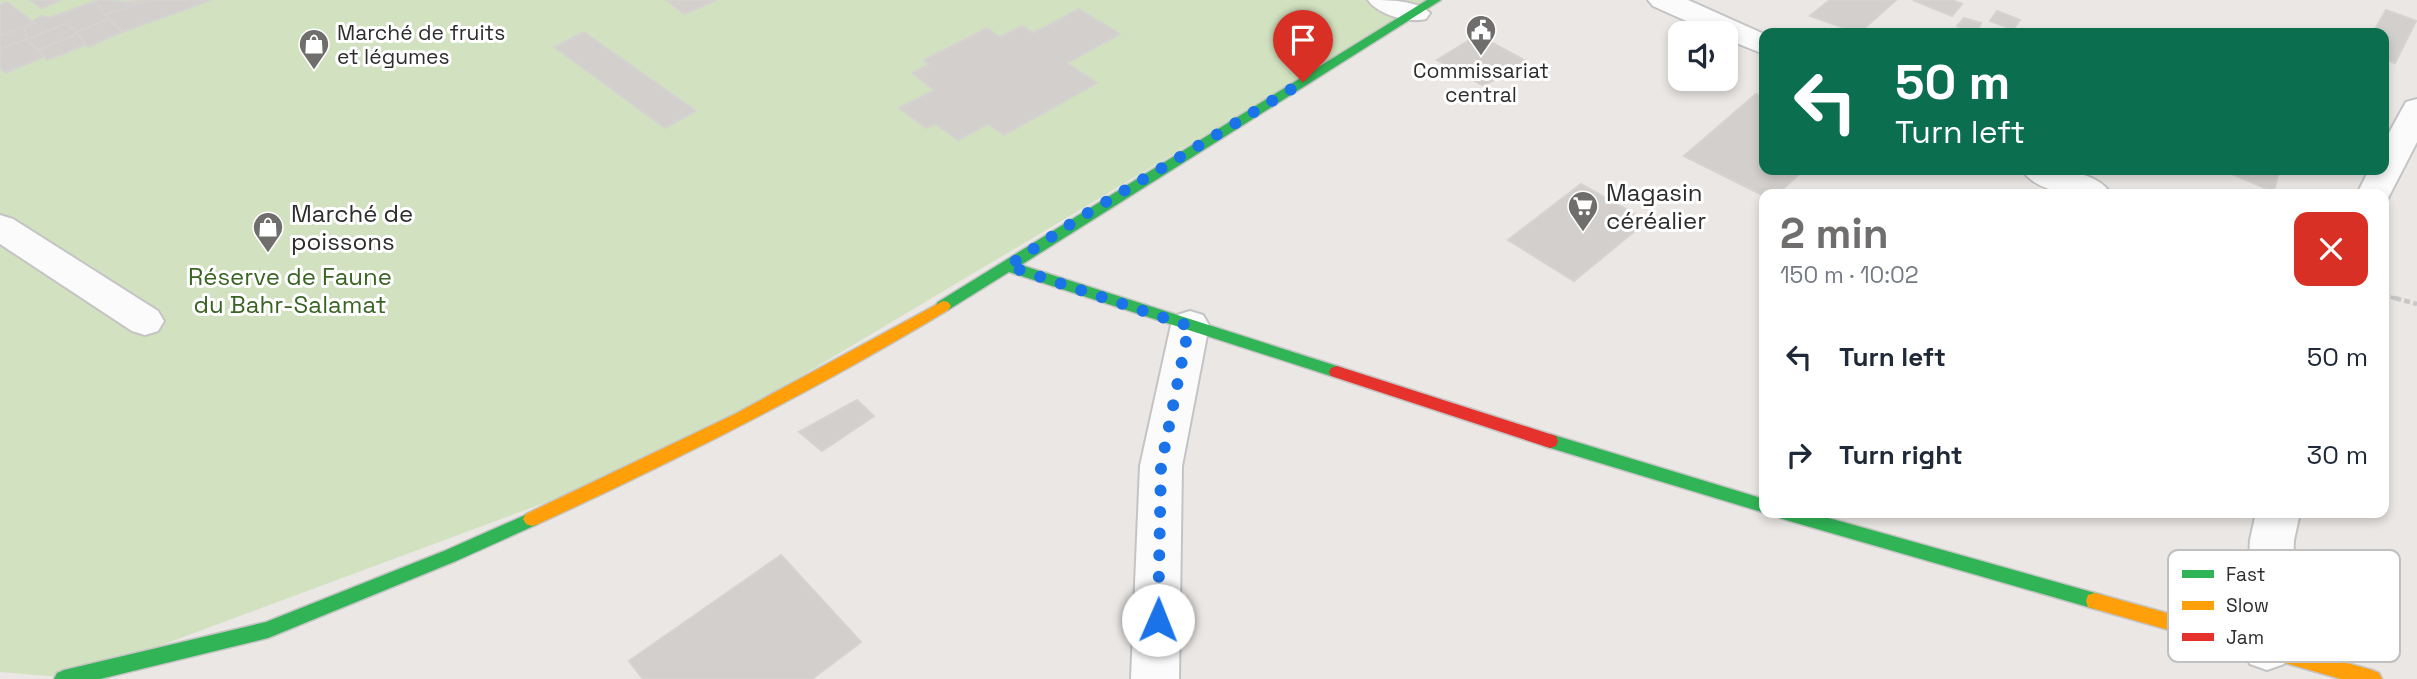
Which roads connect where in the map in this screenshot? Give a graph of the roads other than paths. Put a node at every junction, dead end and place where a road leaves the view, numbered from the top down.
1 (1383, 0) edge
2 (1663, 0) edge
3 (1425, 6) edge
4 (1759, 44) edge
5 (2417, 109) edge
6 (2389, 164) edge
7 (2050, 175) edge
8 (2083, 189) edge
9 (0, 227) edge
10 (1008, 266) junction
11 (145, 321) dead end
12 (1189, 326) junction
13 (1759, 505) edge
14 (1804, 518) edge
15 (2277, 518) edge
16 (2272, 550) edge
17 (2168, 621) edge
18 (2312, 662) edge
19 (64, 679) edge
20 (1154, 679) edge
21 (2372, 679) edge

1 - 3 street
2 - 4 street
3 - 10 main road
5 - 6 street
7 - 8 street
9 - 11 street
10 - 12 main road
10 - 19 main road
12 - 13 main road
12 - 20 street
14 - 17 main road
15 - 16 street
18 - 21 main road

